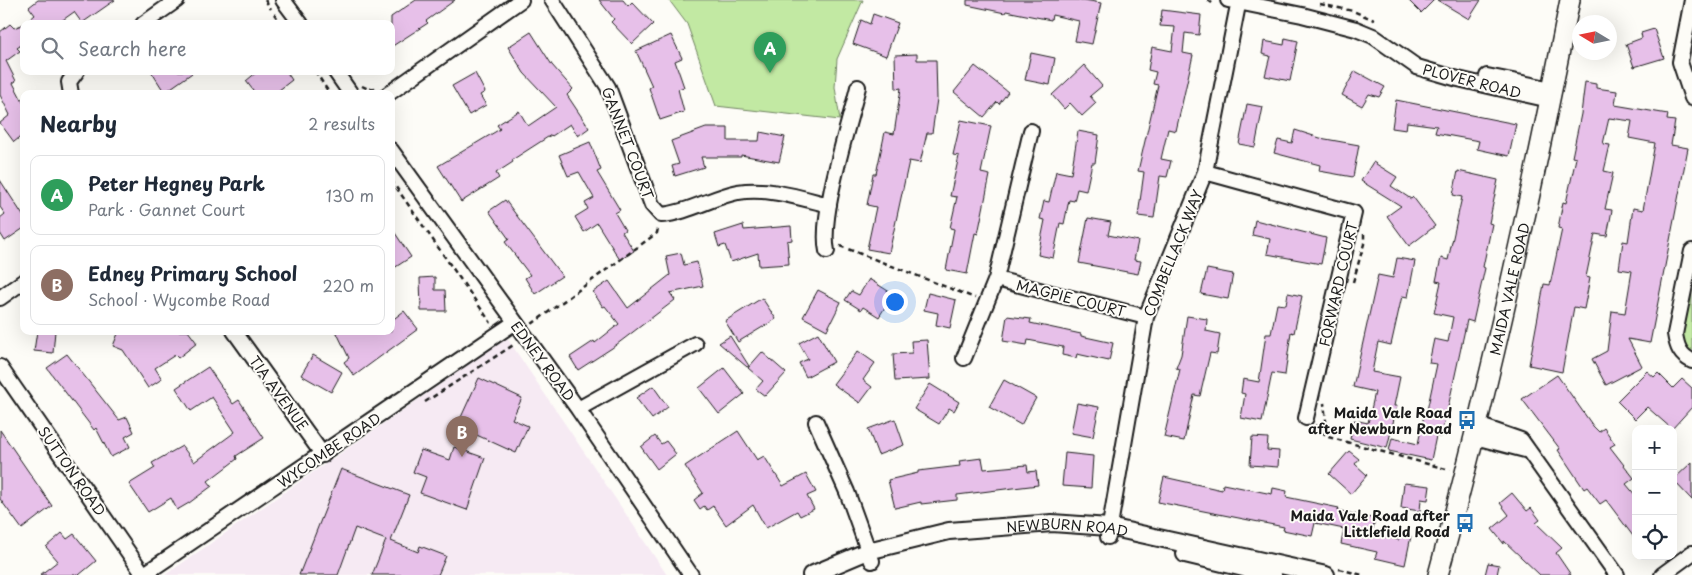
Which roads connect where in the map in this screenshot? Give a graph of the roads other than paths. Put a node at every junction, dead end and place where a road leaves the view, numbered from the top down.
1 (177, 0) edge
2 (284, 0) edge
3 (521, 0) edge
4 (552, 0) edge
5 (1272, 0) edge
6 (1570, 0) edge
7 (1692, 0) edge
8 (1231, 3) edge
9 (149, 20) edge
10 (298, 20) edge
11 (73, 75) edge
12 (338, 76) edge
13 (858, 87) dead end
14 (70, 90) edge
15 (348, 90) edge
16 (384, 90) edge
17 (1551, 94) junction
18 (1692, 98) edge
19 (1031, 131) dead end
20 (395, 156) edge
21 (1205, 172) junction
22 (829, 205) junction
23 (826, 246) road end
24 (1692, 251) edge
25 (996, 279) junction
26 (20, 284) edge
27 (0, 298) edge
28 (1146, 318) junction
29 (518, 328) junction
30 (237, 335) edge
31 (695, 344) dead end
32 (964, 358) dead end
33 (1692, 361) edge
34 (0, 367) edge
35 (578, 409) junction
36 (1306, 418) road end
37 (816, 422) dead end
38 (1476, 431) junction
39 (323, 454) junction
40 (1108, 532) junction
41 (1692, 553) edge
42 (870, 556) junction
43 (1255, 569) edge
44 (144, 575) edge
45 (691, 575) edge
46 (811, 575) edge
47 (838, 575) edge
48 (1326, 575) edge
49 (1438, 575) edge
50 (1617, 575) edge
51 (1662, 575) edge

1 - 9 street
2 - 10 street
3 - 16 street
4 - 22 street, GANNET COURT
5 - 17 street, PLOVER ROAD
6 - 17 main road, MAIDA VALE ROAD
7 - 18 street
8 - 17 street, PLOVER ROAD
8 - 21 street, COMBELLACK WAY
11 - 14 street
12 - 15 street
13 - 22 street
17 - 38 main road, MAIDA VALE ROAD
19 - 25 street, MAGPIE COURT
20 - 29 street, EDNEY ROAD
21 - 28 street, COMBELLACK WAY
21 - 36 street, FORWARD COURT
22 - 23 street
24 - 33 street
25 - 28 street, MAGPIE COURT
25 - 32 street, MAGPIE COURT
26 - 27 street
28 - 40 street, COMBELLACK WAY
29 - 35 street, EDNEY ROAD
29 - 39 street, WYCOMBE ROAD
30 - 39 street, TIA AVENUE
31 - 35 street
34 - 44 street, SUTTON ROAD
35 - 45 street, EDNEY ROAD
37 - 42 street
38 - 49 main road, MAIDA VALE ROAD
38 - 50 street
39 - 44 street, WYCOMBE ROAD
40 - 42 street, NEWBURN ROAD
40 - 43 street, NEWBURN ROAD
41 - 51 street
42 - 46 street, NEWBURN ROAD
42 - 47 street, NEWBURN ROAD
43 - 48 street, NEWBURN ROAD

